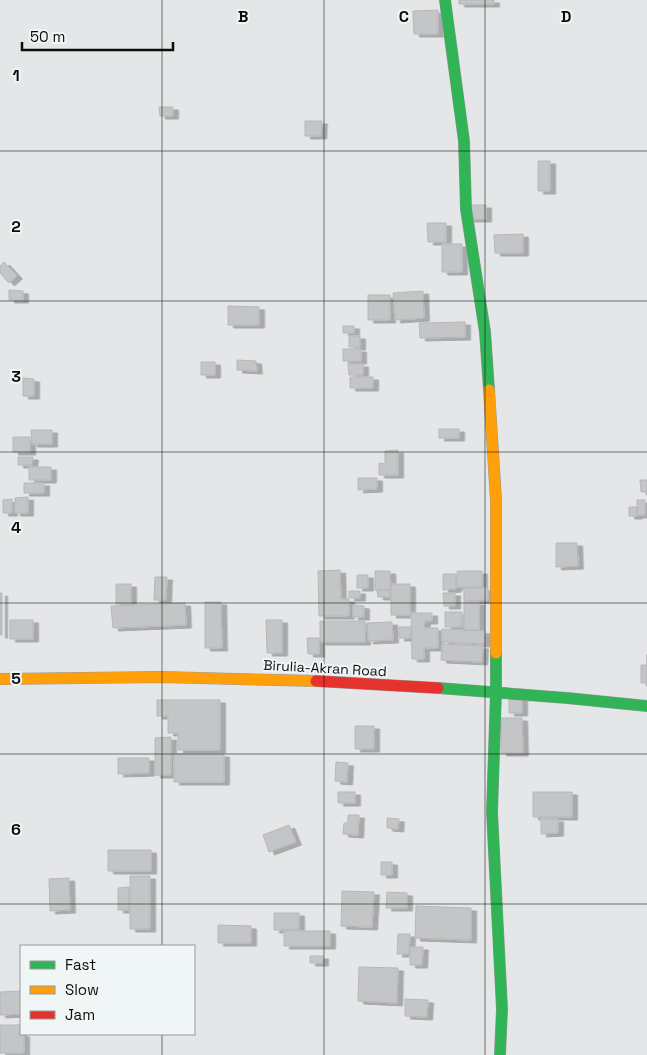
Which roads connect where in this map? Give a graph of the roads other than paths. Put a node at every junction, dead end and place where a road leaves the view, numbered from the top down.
1 (445, 0) edge
2 (0, 680) edge
3 (496, 692) junction
4 (647, 706) edge
5 (500, 1055) edge

1 - 3 main road
2 - 3 main road, Birulia-Akran Road
3 - 4 main road, Birulia-Akran Road
3 - 5 main road

